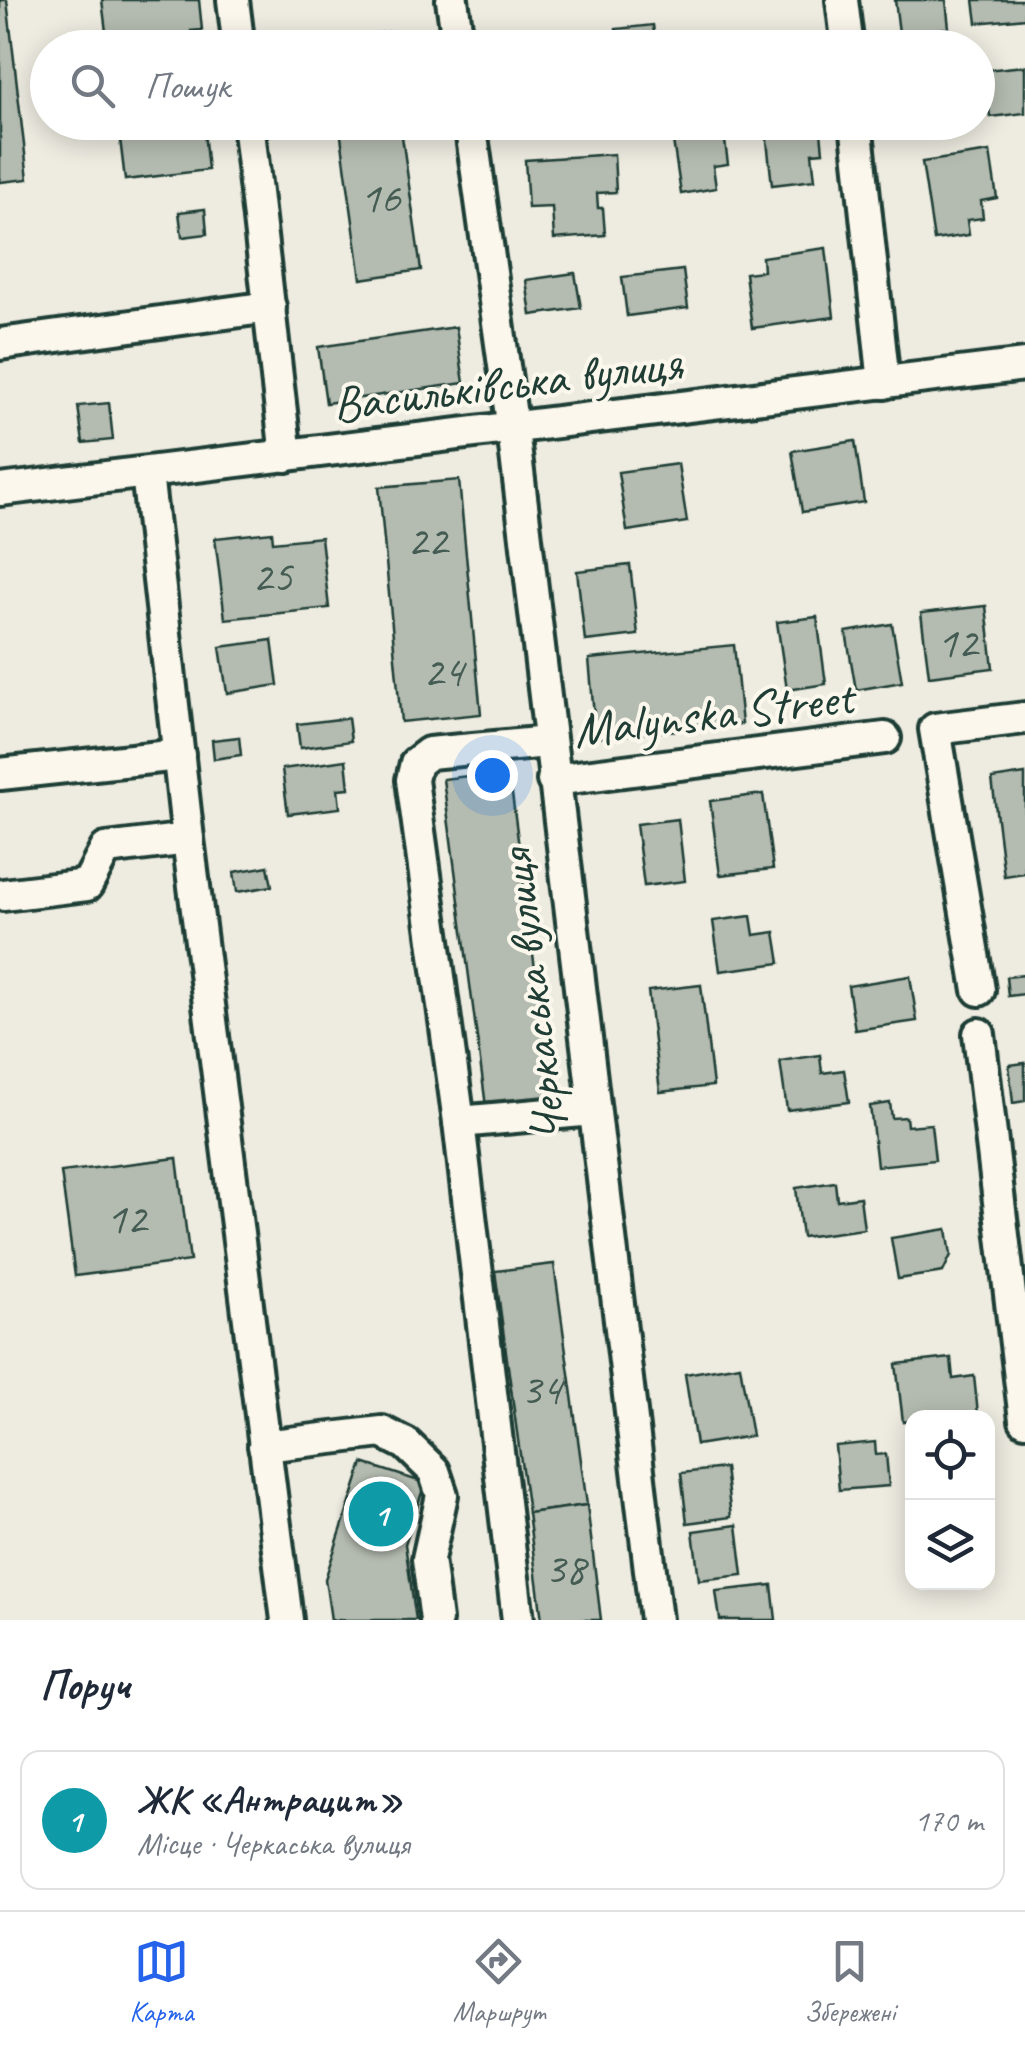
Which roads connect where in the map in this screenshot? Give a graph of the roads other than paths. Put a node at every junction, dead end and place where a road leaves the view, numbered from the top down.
1 (233, 0) edge
2 (452, 0) edge
3 (842, 0) edge
4 (237, 30) edge
5 (456, 30) edge
6 (846, 30) edge
7 (250, 140) edge
8 (473, 140) edge
9 (858, 140) edge
10 (270, 307) junction
11 (0, 344) edge
12 (1025, 365) edge
13 (884, 383) junction
14 (513, 430) junction
15 (286, 456) junction
16 (147, 473) junction
17 (0, 490) edge
18 (1025, 718) edge
19 (885, 738) dead end
20 (548, 742) junction
21 (180, 755) junction
22 (0, 774) edge
23 (553, 780) junction
24 (188, 839) junction
25 (3, 895) dead end
26 (979, 990) dead end
27 (979, 1034) dead end
28 (593, 1110) junction
29 (459, 1122) junction
30 (1025, 1420) edge
31 (264, 1446) junction
32 (288, 1620) edge
33 (436, 1620) edge
34 (518, 1620) edge
35 (656, 1620) edge

1 - 4 street
2 - 5 street
3 - 6 street
7 - 10 street
8 - 14 street, Черкаська вулиця
9 - 13 street
10 - 11 street
10 - 15 street
12 - 13 street, Васильківська вулиця
13 - 14 street, Васильківська вулиця
14 - 15 street, Васильківська вулиця
14 - 20 street, Черкаська вулиця
15 - 16 street, Васильківська вулиця
16 - 17 street, Васильківська вулиця
16 - 21 street
18 - 26 street
19 - 23 street, Malynska Street
20 - 23 street, Черкаська вулиця
20 - 29 street
21 - 22 street
21 - 24 street
23 - 28 street, Черкаська вулиця
24 - 25 street
24 - 31 street
27 - 30 street
28 - 29 street
28 - 35 street, Черкаська вулиця
29 - 34 street
31 - 32 street
31 - 33 street

